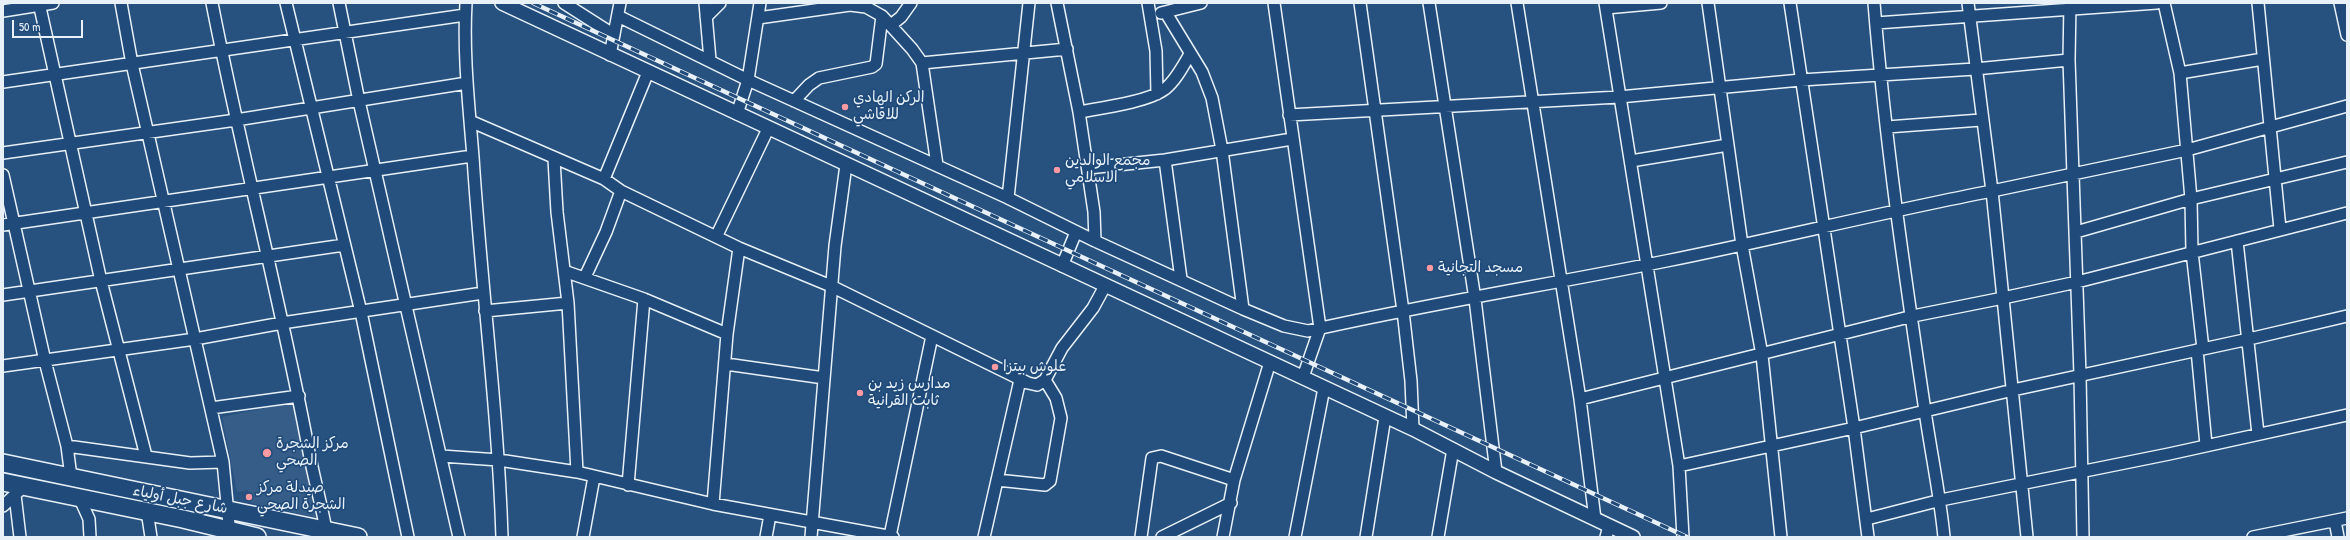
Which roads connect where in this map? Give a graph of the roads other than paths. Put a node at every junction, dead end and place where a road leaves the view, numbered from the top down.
1 (53, 3) edge
2 (121, 3) edge
3 (212, 3) edge
4 (286, 3) edge
5 (339, 3) edge
6 (466, 3) edge
7 (502, 3) edge
8 (564, 3) edge
9 (620, 3) edge
10 (705, 3) edge
11 (720, 3) edge
12 (760, 3) edge
13 (911, 3) edge
14 (1029, 3) edge
15 (1057, 3) edge
16 (1148, 3) edge
17 (1201, 3) edge
18 (1274, 3) edge
19 (1360, 3) edge
20 (1429, 3) edge
21 (1517, 3) edge
22 (1661, 3) edge
23 (1708, 3) edge
24 (1790, 3) edge
25 (1874, 3) edge
26 (1968, 3) edge
27 (2157, 3) edge
28 (2164, 3) edge
29 (2258, 3) edge
30 (2340, 3) edge
31 (39, 4) edge
32 (1605, 5) edge
33 (2070, 6) edge
34 (3, 11) edge
35 (1166, 12) junction
36 (465, 14) junction
37 (1152, 14) junction
38 (618, 16) junction
39 (882, 16) junction
40 (706, 17) junction
41 (1969, 17) junction
42 (758, 18) junction
43 (1876, 23) junction
44 (891, 25) junction
45 (345, 32) junction
46 (2347, 34) edge
47 (614, 35) junction
48 (296, 39) junction
49 (1067, 49) junction
50 (221, 50) junction
51 (1023, 54) junction
52 (1190, 54) junction
53 (610, 55) junction
54 (2263, 59) junction
55 (710, 60) junction
56 (2068, 60) junction
57 (132, 64) junction
58 (922, 64) junction
59 (1975, 69) junction
60 (648, 72) junction
61 (2180, 73) junction
62 (56, 74) junction
63 (1880, 74) junction
64 (748, 80) junction
65 (1801, 80) junction
66 (3, 82) edge
67 (467, 83) junction
68 (1721, 87) junction
69 (1157, 94) junction
70 (1619, 97) junction
71 (359, 100) junction
72 (794, 101) junction
73 (1533, 102) junction
74 (1444, 106) junction
75 (2347, 106) edge
76 (311, 108) junction
77 (1376, 110) junction
78 (1079, 112) junction
79 (737, 114) junction
80 (1289, 115) junction
81 (236, 120) junction
82 (1981, 120) junction
83 (470, 121) junction
84 (1887, 127) junction
85 (2269, 128) junction
86 (768, 129) junction
87 (149, 132) junction
88 (1292, 139) junction
89 (72, 143) junction
90 (1728, 145) junction
91 (1222, 150) junction
92 (2187, 150) junction
93 (3, 153) edge
94 (472, 156) junction
95 (554, 159) junction
96 (1165, 160) junction
97 (1631, 161) junction
98 (2347, 162) edge
99 (938, 165) junction
100 (846, 166) junction
101 (1088, 168) junction
102 (376, 171) junction
103 (2074, 174) junction
104 (3, 175) edge
105 (329, 177) junction
106 (604, 179) junction
107 (2274, 180) junction
108 (251, 188) junction
109 (621, 191) junction
110 (1992, 192) junction
111 (1008, 198) junction
112 (2191, 199) junction
113 (163, 201) junction
114 (1897, 211) junction
115 (87, 212) junction
116 (2347, 213) edge
117 (8, 224) edge
118 (1823, 228) junction
119 (2280, 229) junction
120 (1076, 232) junction
121 (2076, 232) junction
122 (717, 235) junction
123 (2237, 241) junction
124 (1094, 242) junction
125 (344, 245) junction
126 (1742, 245) junction
127 (739, 248) junction
128 (2192, 252) junction
129 (269, 258) junction
130 (1647, 264) junction
131 (1062, 266) junction
132 (179, 269) junction
133 (564, 271) junction
134 (585, 277) junction
135 (1181, 279) junction
136 (1560, 280) junction
137 (101, 281) junction
138 (2077, 282) junction
139 (831, 286) junction
140 (1105, 286) junction
141 (31, 292) junction
142 (483, 293) junction
143 (3, 295) edge
144 (2003, 298) junction
145 (644, 299) junction
146 (1475, 299) junction
147 (568, 303) junction
148 (406, 305) junction
149 (1243, 309) junction
150 (1403, 311) junction
151 (361, 312) junction
152 (485, 312) junction
153 (1913, 316) junction
154 (2347, 316) edge
155 (282, 323) junction
156 (1320, 328) junction
157 (727, 334) junction
158 (1839, 335) junction
159 (932, 336) junction
160 (195, 339) junction
161 (2250, 339) junction
162 (2200, 349) junction
163 (119, 350) junction
164 (1762, 354) junction
165 (46, 361) junction
166 (1270, 362) junction
167 (726, 364) junction
168 (3, 366) edge
169 (2080, 375) junction
170 (824, 378) junction
171 (1303, 378) junction
172 (1665, 378) junction
173 (1020, 380) junction
174 (1045, 380) junction
175 (1324, 388) junction
176 (2013, 390) junction
177 (299, 396) junction
178 (1580, 398) junction
179 (211, 408) junction
180 (1925, 412) junction
181 (2347, 415) edge
182 (1385, 417) junction
183 (1854, 428) junction
184 (1412, 429) junction
185 (2258, 434) junction
186 (2206, 445) junction
187 (67, 446) junction
188 (1771, 446) junction
189 (1453, 449) junction
190 (146, 456) junction
191 (441, 456) junction
192 (499, 460) junction
193 (223, 462) junction
194 (3, 463) edge
195 (1679, 466) junction
196 (2083, 471) junction
197 (577, 472) junction
198 (1496, 472) junction
199 (71, 477) junction
200 (594, 477) junction
201 (997, 480) junction
202 (1234, 480) junction
203 (3, 482) edge
204 (2020, 484) junction
205 (628, 485) junction
206 (19, 491) junction
207 (80, 498) junction
208 (1940, 500) junction
209 (1230, 503) junction
210 (713, 504) junction
211 (3, 506) edge
212 (228, 510) junction
213 (147, 511) junction
214 (770, 515) junction
215 (2347, 518) edge
216 (1595, 519) junction
217 (1867, 519) junction
218 (2335, 521) junction
219 (813, 524) junction
220 (326, 530) junction
221 (1607, 531) edge
222 (230, 533) edge
223 (2265, 536) edge
224 (20, 537) edge
225 (90, 537) edge
226 (151, 537) edge
227 (257, 537) edge
228 (358, 537) edge
229 (408, 537) edge
230 (459, 537) edge
231 (502, 537) edge
232 (583, 537) edge
233 (766, 537) edge
234 (812, 537) edge
235 (891, 537) edge
236 (984, 537) edge
237 (1141, 537) edge
238 (1162, 537) edge
239 (1224, 537) edge
240 (1295, 537) edge
241 (1366, 537) edge
242 (1438, 537) edge
243 (1633, 537) edge
244 (1683, 537) edge
245 (1782, 537) edge
246 (1868, 537) edge
247 (1944, 537) edge
248 (2027, 537) edge
249 (2083, 537) edge
250 (2253, 537) edge
251 (2338, 537) edge

1 - 31 street
2 - 57 street
3 - 50 street
4 - 48 street
5 - 45 street
6 - 36 street
7 - 53 street
8 - 47 street
9 - 38 street
10 - 40 street
11 - 40 street
12 - 42 street
13 - 44 street
14 - 51 street
15 - 49 street
16 - 37 street
17 - 35 street
18 - 80 street
19 - 77 street
20 - 74 street
21 - 73 street
22 - 32 street
23 - 68 street
24 - 65 street
25 - 43 street
26 - 41 street
27 - 33 street
28 - 61 street
29 - 54 street
30 - 46 street
31 - 34 street
31 - 62 street
32 - 70 street
33 - 41 street
33 - 56 street
35 - 37 street
35 - 52 street
36 - 45 street
36 - 67 street
37 - 69 street
38 - 47 street
38 - 55 street
39 - 42 street
39 - 44 street
39 - 72 street
40 - 55 street
41 - 43 street
41 - 59 street
42 - 64 street
43 - 63 street
44 - 58 street
45 - 48 street
45 - 71 street
47 - 53 street
48 - 50 street
48 - 76 street
49 - 51 street
49 - 78 street
50 - 57 street
50 - 81 street
51 - 58 street
51 - 111 street
52 - 69 street
52 - 91 street
53 - 60 street
54 - 61 street
54 - 85 street
55 - 64 street
56 - 59 street
56 - 103 street
57 - 62 street
57 - 87 street
58 - 99 street
59 - 63 street
59 - 82 street
60 - 79 street
60 - 106 street
61 - 92 street
62 - 66 street
62 - 89 street
63 - 65 street
63 - 84 street
64 - 72 street
64 - 79 street
65 - 68 street
65 - 118 street
67 - 71 street
67 - 83 street
68 - 70 street
68 - 90 street
69 - 78 street
70 - 73 street
70 - 97 street
71 - 76 street
71 - 102 street
72 - 99 street
73 - 74 street
73 - 136 street
74 - 77 street
74 - 146 street
75 - 85 street
76 - 81 street
76 - 105 street
77 - 80 street
77 - 150 street
78 - 101 street
79 - 86 street
80 - 88 street
81 - 87 street
81 - 108 street
82 - 84 street
82 - 110 street
83 - 94 street
83 - 95 street
84 - 114 street
85 - 92 street
85 - 107 street
86 - 100 street
86 - 122 street
87 - 89 street
87 - 113 street
88 - 91 street
88 - 156 street
89 - 93 street
89 - 115 street
90 - 97 street
90 - 126 street
91 - 96 street
91 - 149 street
92 - 103 street
92 - 112 street
94 - 102 street
94 - 142 street
95 - 106 street
95 - 133 street
96 - 101 street
96 - 135 street
97 - 130 street
98 - 107 street
99 - 111 street
100 - 131 street
100 - 139 street
101 - 124 street
102 - 105 street
102 - 148 street
103 - 110 street
103 - 121 street
104 - 117 street
105 - 108 street
105 - 125 street
106 - 109 street
107 - 112 street
107 - 119 street
108 - 113 street
108 - 129 street
109 - 122 street
109 - 134 street
110 - 114 street
110 - 144 street
111 - 120 street
112 - 121 street
112 - 128 street
113 - 115 street
113 - 132 street
114 - 118 street
114 - 153 street
115 - 117 street
115 - 137 street
116 - 119 street
117 - 141 street
118 - 126 street
118 - 158 street
119 - 123 street
120 - 124 street
120 - 131 street
121 - 138 street
122 - 127 street
123 - 128 street
123 - 161 street
124 - 135 street
125 - 129 street
125 - 151 street
126 - 130 street
126 - 164 street
127 - 139 street
127 - 157 street
128 - 138 street
128 - 162 street
129 - 132 street
129 - 155 street
130 - 136 street
130 - 172 street
131 - 140 street
132 - 137 street
132 - 160 street
133 - 134 street
133 - 147 street
134 - 145 street
135 - 149 street
136 - 146 street
136 - 178 street
137 - 141 street
137 - 163 street
138 - 144 street
138 - 169 street
139 - 159 street
139 - 170 street
140 - 166 street
140 - 174 street
141 - 143 street
141 - 165 street
142 - 148 street
142 - 152 street
144 - 153 street
144 - 176 street
145 - 157 street
145 - 205 street
146 - 150 street
146 - 198 street
147 - 152 street
147 - 197 street
148 - 151 street
148 - 191 street
149 - 156 street
150 - 156 street
150 - 184 street
151 - 155 street
151 - 229 street
152 - 192 street
153 - 158 street
153 - 180 street
154 - 161 street
155 - 160 street
155 - 177 street
156 - 171 street
157 - 167 street
158 - 164 street
158 - 183 street
159 - 173 street
159 - 235 street
160 - 163 street
160 - 179 street
161 - 162 street
161 - 185 street
162 - 169 street
162 - 186 street
163 - 165 street
163 - 190 street
164 - 172 street
164 - 188 street
165 - 168 street
165 - 187 street
166 - 171 street
166 - 202 street
167 - 170 street
167 - 210 street
169 - 176 street
169 - 196 street
170 - 219 street
171 - 175 street
172 - 178 street
172 - 195 street
173 - 174 street
173 - 201 street
174 - 201 street
175 - 182 street
175 - 240 street
176 - 180 street
176 - 204 street
177 - 179 street
177 - 220 street
178 - 216 street
179 - 193 street
180 - 183 street
180 - 208 street
181 - 185 street
182 - 184 street
182 - 241 street
183 - 188 street
183 - 217 street
184 - 189 street
185 - 186 street
186 - 196 street
187 - 190 street
187 - 199 street
188 - 195 street
188 - 245 street
189 - 198 street
189 - 242 street
190 - 193 street
191 - 192 street
191 - 230 street
192 - 197 street
192 - 231 street
193 - 212 street
194 - 199 main road, شارع جبل أولياء
195 - 244 street
196 - 204 street
196 - 249 street
197 - 200 street
198 - 216 street
199 - 212 main road, شارع جبل أولياء
200 - 205 street
200 - 232 street
201 - 236 street
202 - 209 street
202 - 237 street
203 - 206 main road, شارع جبل أولياء
204 - 208 street
204 - 248 street
205 - 210 street
206 - 207 main road, شارع جبل أولياء
206 - 211 street
206 - 224 street
207 - 213 main road, شارع جبل أولياء
207 - 225 street
208 - 217 street
208 - 247 street
209 - 238 street
209 - 239 street
210 - 214 street
212 - 220 main road, شارع جبل أولياء
212 - 222 street
213 - 222 main road, شارع جبل أولياء
213 - 226 street
214 - 219 street
214 - 233 street
215 - 218 street
216 - 221 street
217 - 246 street
218 - 223 street
218 - 251 street
219 - 234 street
219 - 235 street
220 - 228 main road, شارع جبل أولياء
221 - 243 street
222 - 227 main road, شارع جبل أولياء
223 - 250 street

